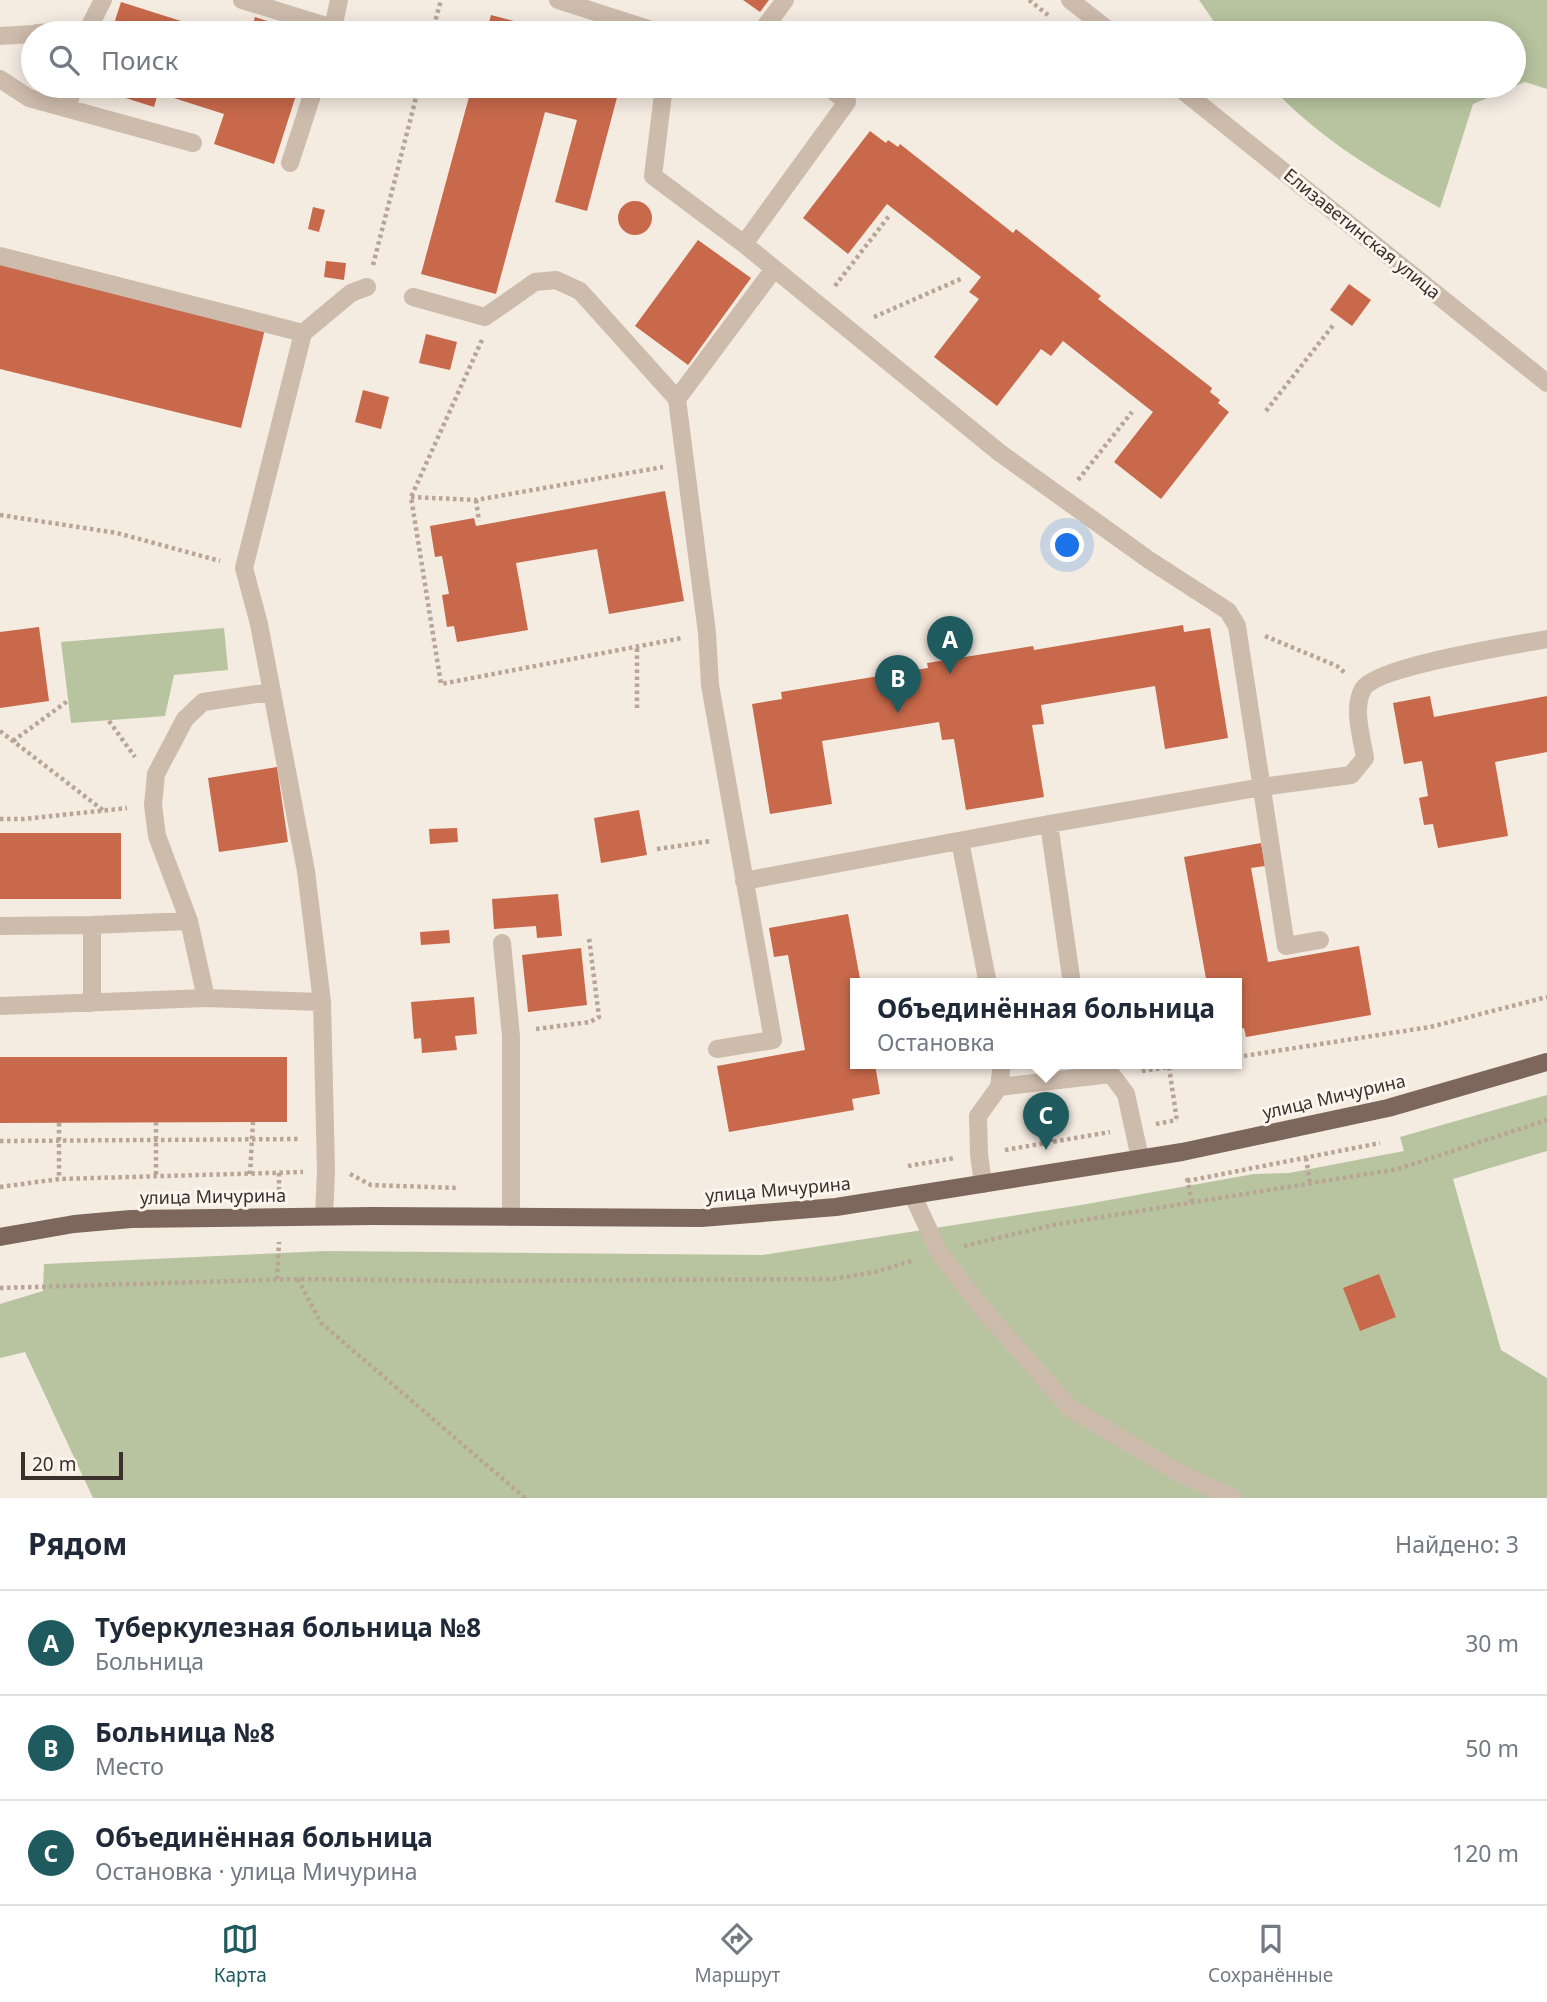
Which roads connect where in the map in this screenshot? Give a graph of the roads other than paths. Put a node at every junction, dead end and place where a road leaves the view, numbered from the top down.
1 (103, 0) edge
2 (339, 0) edge
3 (558, 0) edge
4 (785, 0) edge
5 (1070, 0) edge
6 (252, 1) edge
7 (92, 21) edge
8 (305, 21) edge
9 (334, 21) edge
10 (624, 21) edge
11 (769, 21) edge
12 (1097, 21) edge
13 (21, 34) edge
14 (0, 36) edge
15 (0, 79) edge
16 (21, 93) edge
17 (29, 98) edge
18 (70, 98) edge
19 (311, 98) edge
20 (663, 98) edge
21 (842, 98) edge
22 (1192, 98) edge
23 (68, 108) junction
24 (193, 143) dead end
25 (290, 163) dead end
26 (744, 244) junction
27 (0, 256) edge
28 (774, 269) junction
29 (367, 287) road end
30 (413, 297) dead end
31 (303, 333) junction
32 (1547, 383) edge
33 (677, 399) junction
34 (1547, 639) edge
35 (271, 692) junction
36 (1262, 787) junction
37 (1049, 824) junction
38 (960, 841) junction
39 (744, 881) junction
40 (189, 921) junction
41 (0, 926) edge
42 (92, 926) junction
43 (1320, 940) dead end
44 (502, 943) dead end
45 (987, 978) edge
46 (1072, 978) edge
47 (206, 998) junction
48 (322, 1002) junction
49 (92, 1003) junction
50 (0, 1006) edge
51 (717, 1049) dead end
52 (1547, 1062) edge
53 (1001, 1069) edge
54 (1106, 1069) edge
55 (999, 1087) junction
56 (1140, 1158) junction
57 (983, 1184) junction
58 (913, 1196) junction
59 (324, 1216) junction
60 (511, 1217) junction
61 (0, 1237) edge
62 (1234, 1498) edge

1 - 7 street
2 - 9 street
3 - 10 street
4 - 11 street
5 - 12 street
6 - 8 street
13 - 14 street
15 - 16 street
17 - 23 street
18 - 23 street
19 - 25 street
20 - 26 street
21 - 26 street
22 - 32 street, Елизаветинская улица
23 - 24 street
26 - 28 street
27 - 31 street
28 - 33 street
28 - 36 street
29 - 31 street
30 - 33 street
31 - 35 street
33 - 39 street
34 - 36 street
35 - 40 street
35 - 48 street
36 - 37 street
36 - 43 street
37 - 38 street
37 - 46 street
38 - 39 street
38 - 45 street
39 - 51 street
40 - 42 street
40 - 47 street
41 - 42 street
42 - 49 street
44 - 60 street
47 - 48 street
47 - 49 street
48 - 59 street
49 - 50 street
52 - 56 main road, улица Мичурина
53 - 55 street
54 - 55 street
54 - 56 street
55 - 57 street
56 - 57 main road, улица Мичурина
57 - 58 main road, улица Мичурина
58 - 60 main road, улица Мичурина
58 - 62 street
59 - 60 main road, улица Мичурина
59 - 61 main road, улица Мичурина

